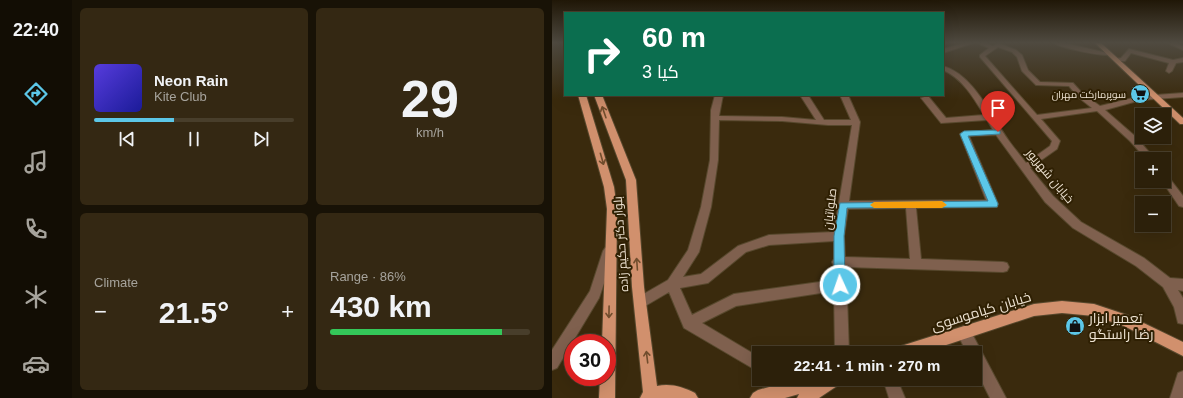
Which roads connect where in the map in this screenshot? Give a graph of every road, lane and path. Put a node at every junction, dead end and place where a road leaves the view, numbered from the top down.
1 (987, 62) edge
2 (1022, 62) edge
3 (1118, 62) edge
4 (1174, 62) edge
5 (944, 68) edge
6 (1169, 71) dead end
7 (1183, 95) edge
8 (582, 96) edge
9 (598, 96) edge
10 (719, 96) edge
11 (805, 96) edge
12 (844, 96) edge
13 (1155, 96) junction
14 (925, 98) dead end
15 (1099, 109) junction
16 (989, 117) junction
17 (1036, 117) junction
18 (715, 118) junction
19 (821, 122) junction
20 (856, 122) junction
21 (1183, 122) edge
22 (998, 132) junction
23 (611, 133) junction
24 (595, 138) junction
25 (1146, 152) edge
26 (1026, 167) junction
27 (1171, 187) edge
28 (1183, 203) edge
29 (843, 205) junction
30 (911, 205) junction
31 (839, 236) junction
32 (611, 245) junction
33 (838, 262) junction
34 (916, 264) junction
35 (1003, 267) dead end
36 (1167, 283) junction
37 (672, 284) junction
38 (840, 285) junction
39 (1183, 285) edge
40 (640, 303) junction
41 (1183, 318) edge
42 (689, 322) junction
43 (964, 333) junction
44 (842, 346) edge
45 (923, 346) edge
46 (971, 346) edge
47 (1183, 349) edge
48 (752, 361) edge
49 (552, 363) edge
50 (982, 367) edge
51 (1183, 378) edge
52 (790, 386) edge
53 (812, 386) edge
54 (817, 386) edge
55 (893, 386) edge
56 (800, 393) edge
57 (649, 397) edge
58 (608, 398) edge
59 (690, 398) edge
60 (758, 398) edge
61 (897, 398) edge
62 (998, 398) edge
63 (1178, 398) edge

1 - 17 street
2 - 15 street
3 - 13 main road
4 - 6 street
5 - 16 street, خیابان شهریور
7 - 13 street
8 - 24 main road, بلوار دکتر حکیم زاده
23 -> 9 main road, بلوار دکتر حکیم زاده
10 - 18 street
11 - 19 street
12 - 20 street
13 - 15 street
13 - 21 main road
14 - 16 street
15 - 17 street
15 - 25 street
16 - 22 street, خیابان شهریور
17 - 26 street
18 - 19 street
18 - 37 street
19 - 20 street
20 - 29 street, صلواتیان
22 - 26 street, خیابان شهریور
22 - 30 street
23 - 24 main road
40 -> 23 main road, بلوار دکتر حکیم زاده
24 -> 32 main road, بلوار دکتر حکیم زاده
26 - 36 street, خیابان شهریور
27 - 28 street
29 - 30 street
29 - 31 street, صلواتیان
30 - 34 street
31 - 33 street, صلواتیان
31 - 37 street
32 - 49 street
32 -> 58 main road, بلوار دکتر حکیم زاده
33 - 34 street
33 - 38 street, صلواتیان
34 - 35 street
36 - 39 street
36 - 41 street, خیابان شهریور
37 - 40 street
37 - 42 street
38 - 42 street
38 - 44 street, صلواتیان
57 -> 40 main road, بلوار دکتر حکیم زاده
42 - 48 street
43 - 45 main road, خیابان کیاموسوی
43 - 46 street
43 - 47 main road, خیابان کیاموسوی
50 - 62 street
51 - 63 street
52 - 56 street
53 - 56 main road
54 - 56 main road
55 - 61 street
56 - 60 main road
57 - 59 main road

